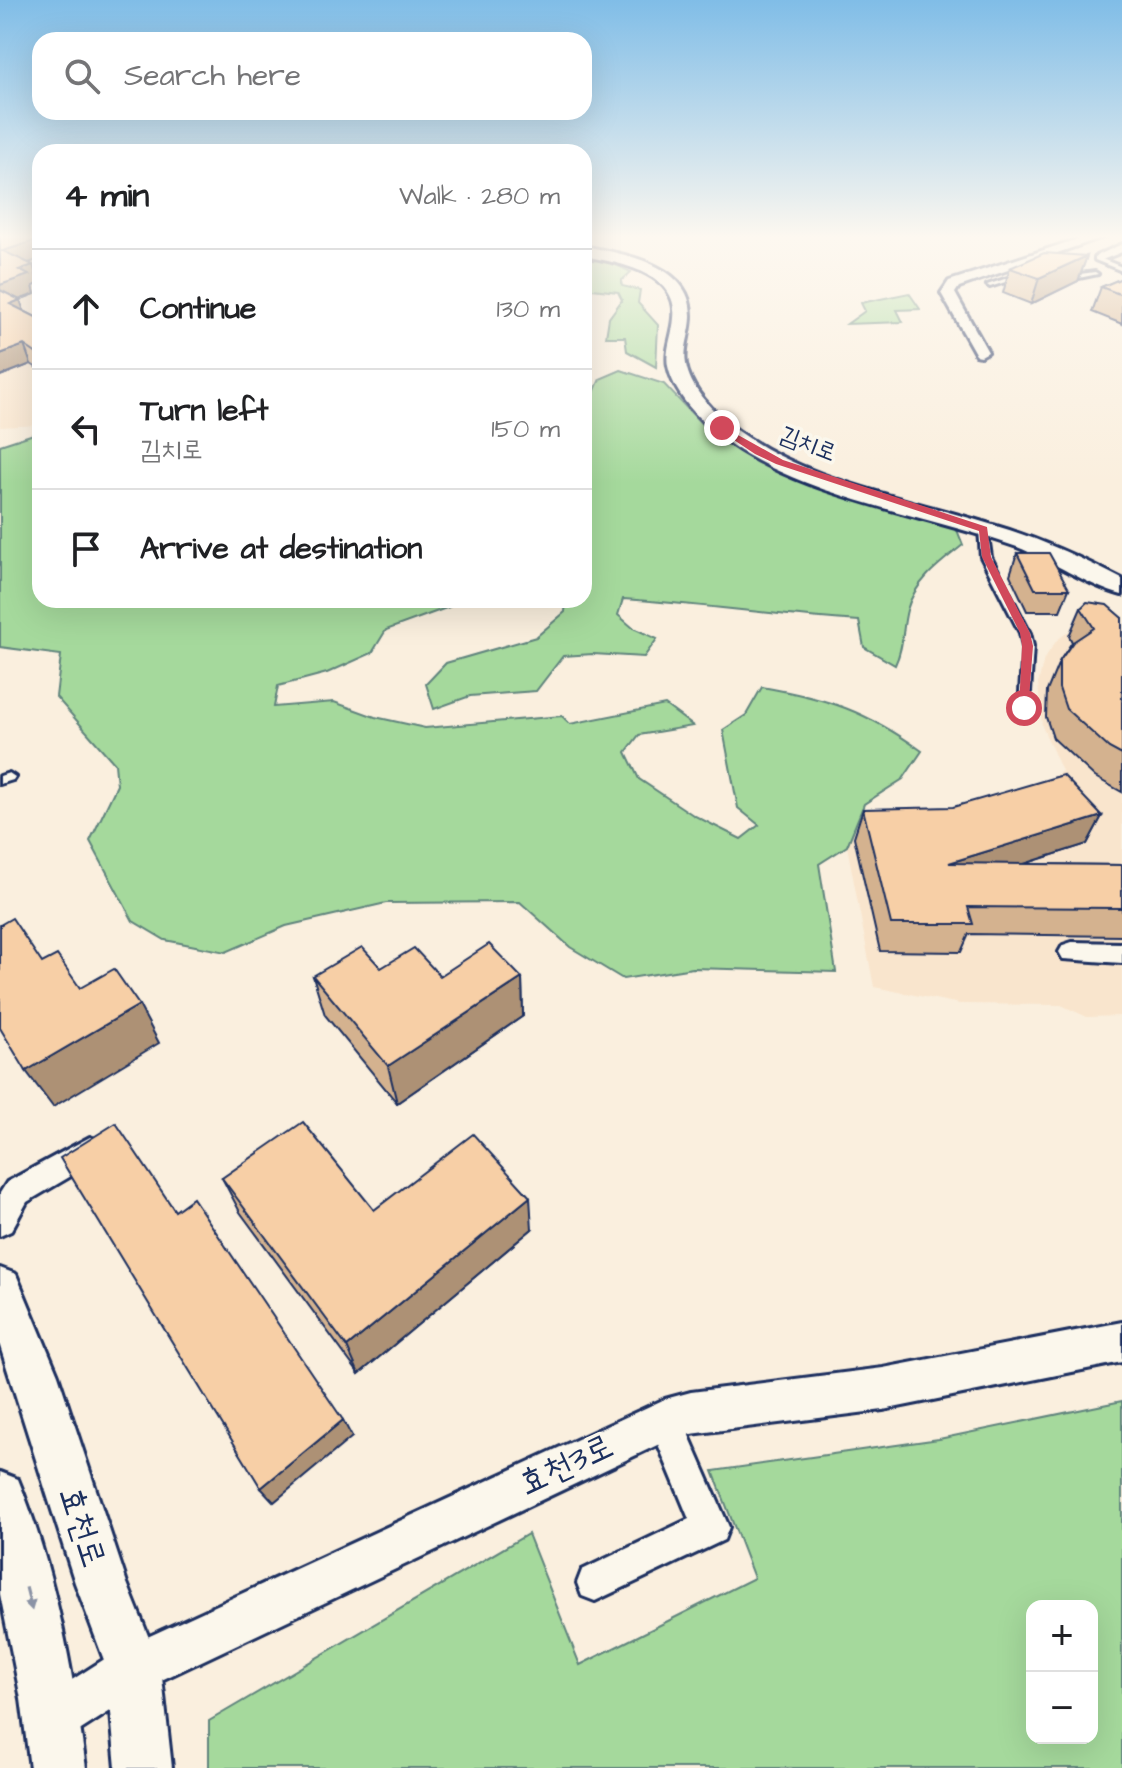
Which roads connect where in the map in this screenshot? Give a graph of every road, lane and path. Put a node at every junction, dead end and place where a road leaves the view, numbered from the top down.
1 (684, 318) edge
2 (962, 318) edge
3 (981, 352) dead end
4 (983, 529) junction
5 (1122, 588) edge
6 (1024, 708) dead end
7 (1072, 952) dead end
8 (1122, 953) edge
9 (100, 1144) edge
10 (9, 1191) edge
11 (0, 1221) edge
12 (0, 1290) edge
13 (1122, 1342) edge
14 (665, 1420) junction
15 (0, 1497) edge
16 (595, 1583) dead end
17 (134, 1668) junction
18 (56, 1744) edge
19 (144, 1768) edge

1 - 4 street, 김치로
2 - 3 street
4 - 5 street, 김치로
4 - 6 lane
7 - 8 street
9 - 10 street
10 - 11 street
12 - 17 main road, 효천로
13 - 14 street, 효천3로
14 - 16 street
14 - 17 street, 효천3로
15 -> 18 main road
17 - 18 street, 효천3로
17 - 19 main road, 효천로

